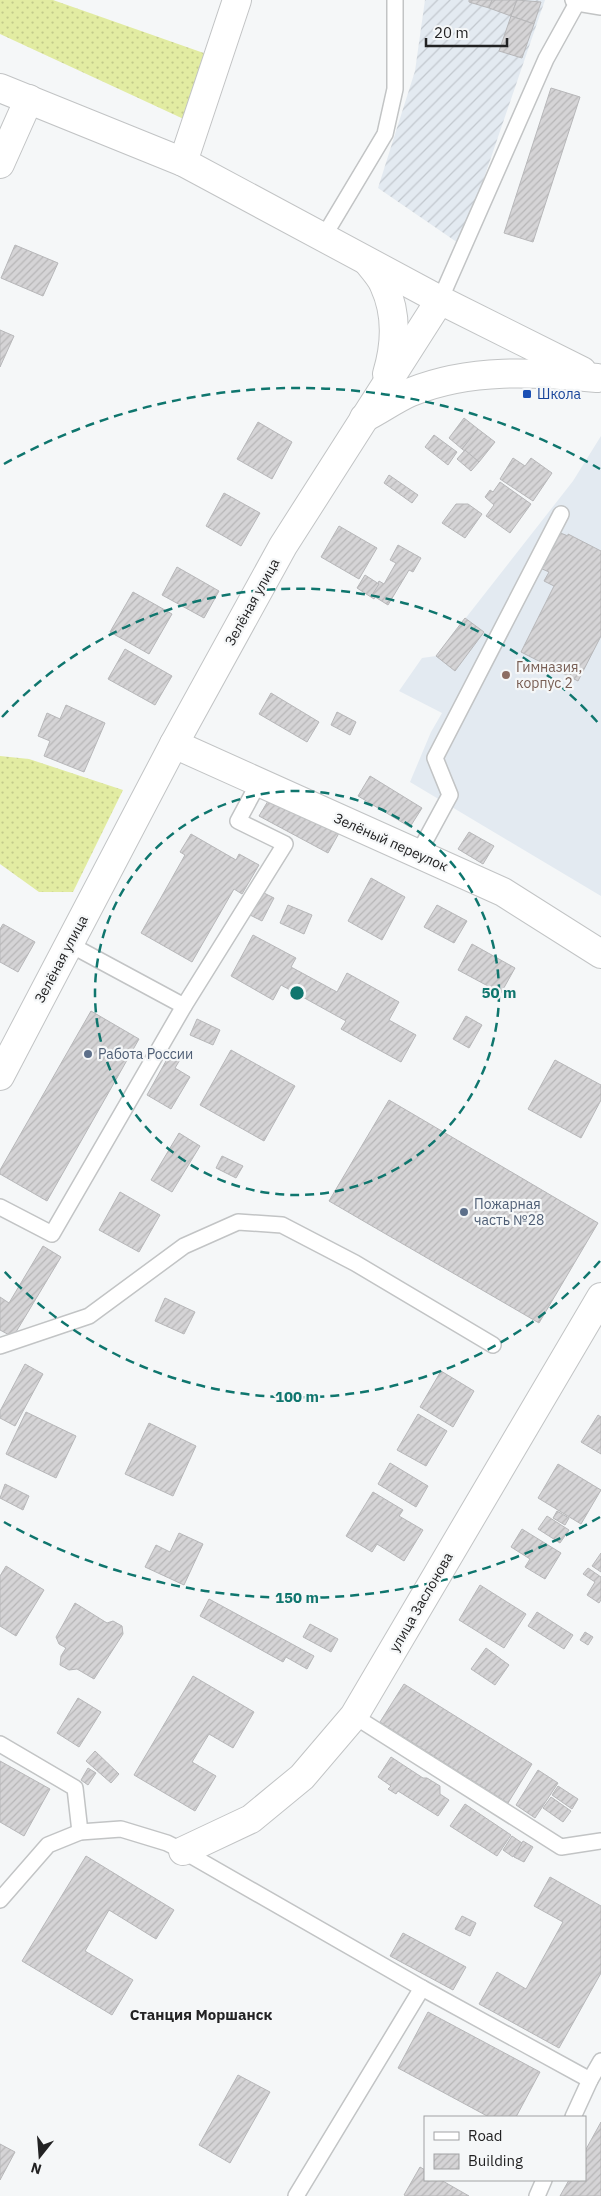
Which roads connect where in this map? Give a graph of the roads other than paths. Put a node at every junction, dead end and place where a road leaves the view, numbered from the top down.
1 (237, 0) edge
2 (395, 0) edge
3 (575, 1) edge
4 (601, 7) edge
5 (0, 88) edge
6 (29, 99) junction
7 (183, 162) junction
8 (0, 164) edge
9 (324, 236) junction
10 (364, 258) junction
11 (440, 300) junction
12 (599, 379) edge
13 (381, 392) junction
14 (364, 418) junction
15 (561, 514) dead end
16 (174, 744) junction
17 (259, 782) junction
18 (418, 854) junction
19 (69, 944) junction
20 (601, 954) edge
21 (184, 1006) junction
22 (0, 1076) edge
23 (0, 1207) edge
24 (601, 1297) edge
25 (493, 1345) dead end
26 (0, 1346) edge
27 (354, 1716) junction
28 (0, 1744) edge
29 (80, 1832) junction
30 (601, 1841) edge
31 (183, 1851) junction
32 (0, 1900) edge
33 (422, 1988) junction
34 (601, 2061) edge
35 (590, 2080) junction
36 (573, 2116) edge
37 (544, 2181) edge
38 (296, 2196) edge
39 (537, 2196) edge

1 - 7 street
2 - 9 lane
3 - 4 lane
3 - 11 lane
5 - 6 street
6 - 7 street
6 - 8 street
7 - 9 street
9 - 10 street
10 - 11 street
10 - 13 street
11 - 12 street
11 - 13 street, Зелёная улица
12 - 14 street
13 - 14 street, Зелёная улица
14 - 16 street, Зелёная улица
15 - 18 lane
16 - 17 street, Зелёный переулок
16 - 19 street, Зелёная улица
17 - 18 street, Зелёный переулок
17 - 21 lane
18 - 20 street, Зелёный переулок
19 - 21 lane
19 - 22 street, Зелёная улица
21 - 23 lane
24 - 27 street, улица Заслонова
25 - 26 lane
27 - 30 lane
27 - 31 street, улица Заслонова
28 - 29 lane
29 - 31 lane
29 - 32 lane
31 - 33 lane
33 - 35 lane
33 - 38 lane
34 - 35 lane
35 - 36 lane
37 - 39 lane

